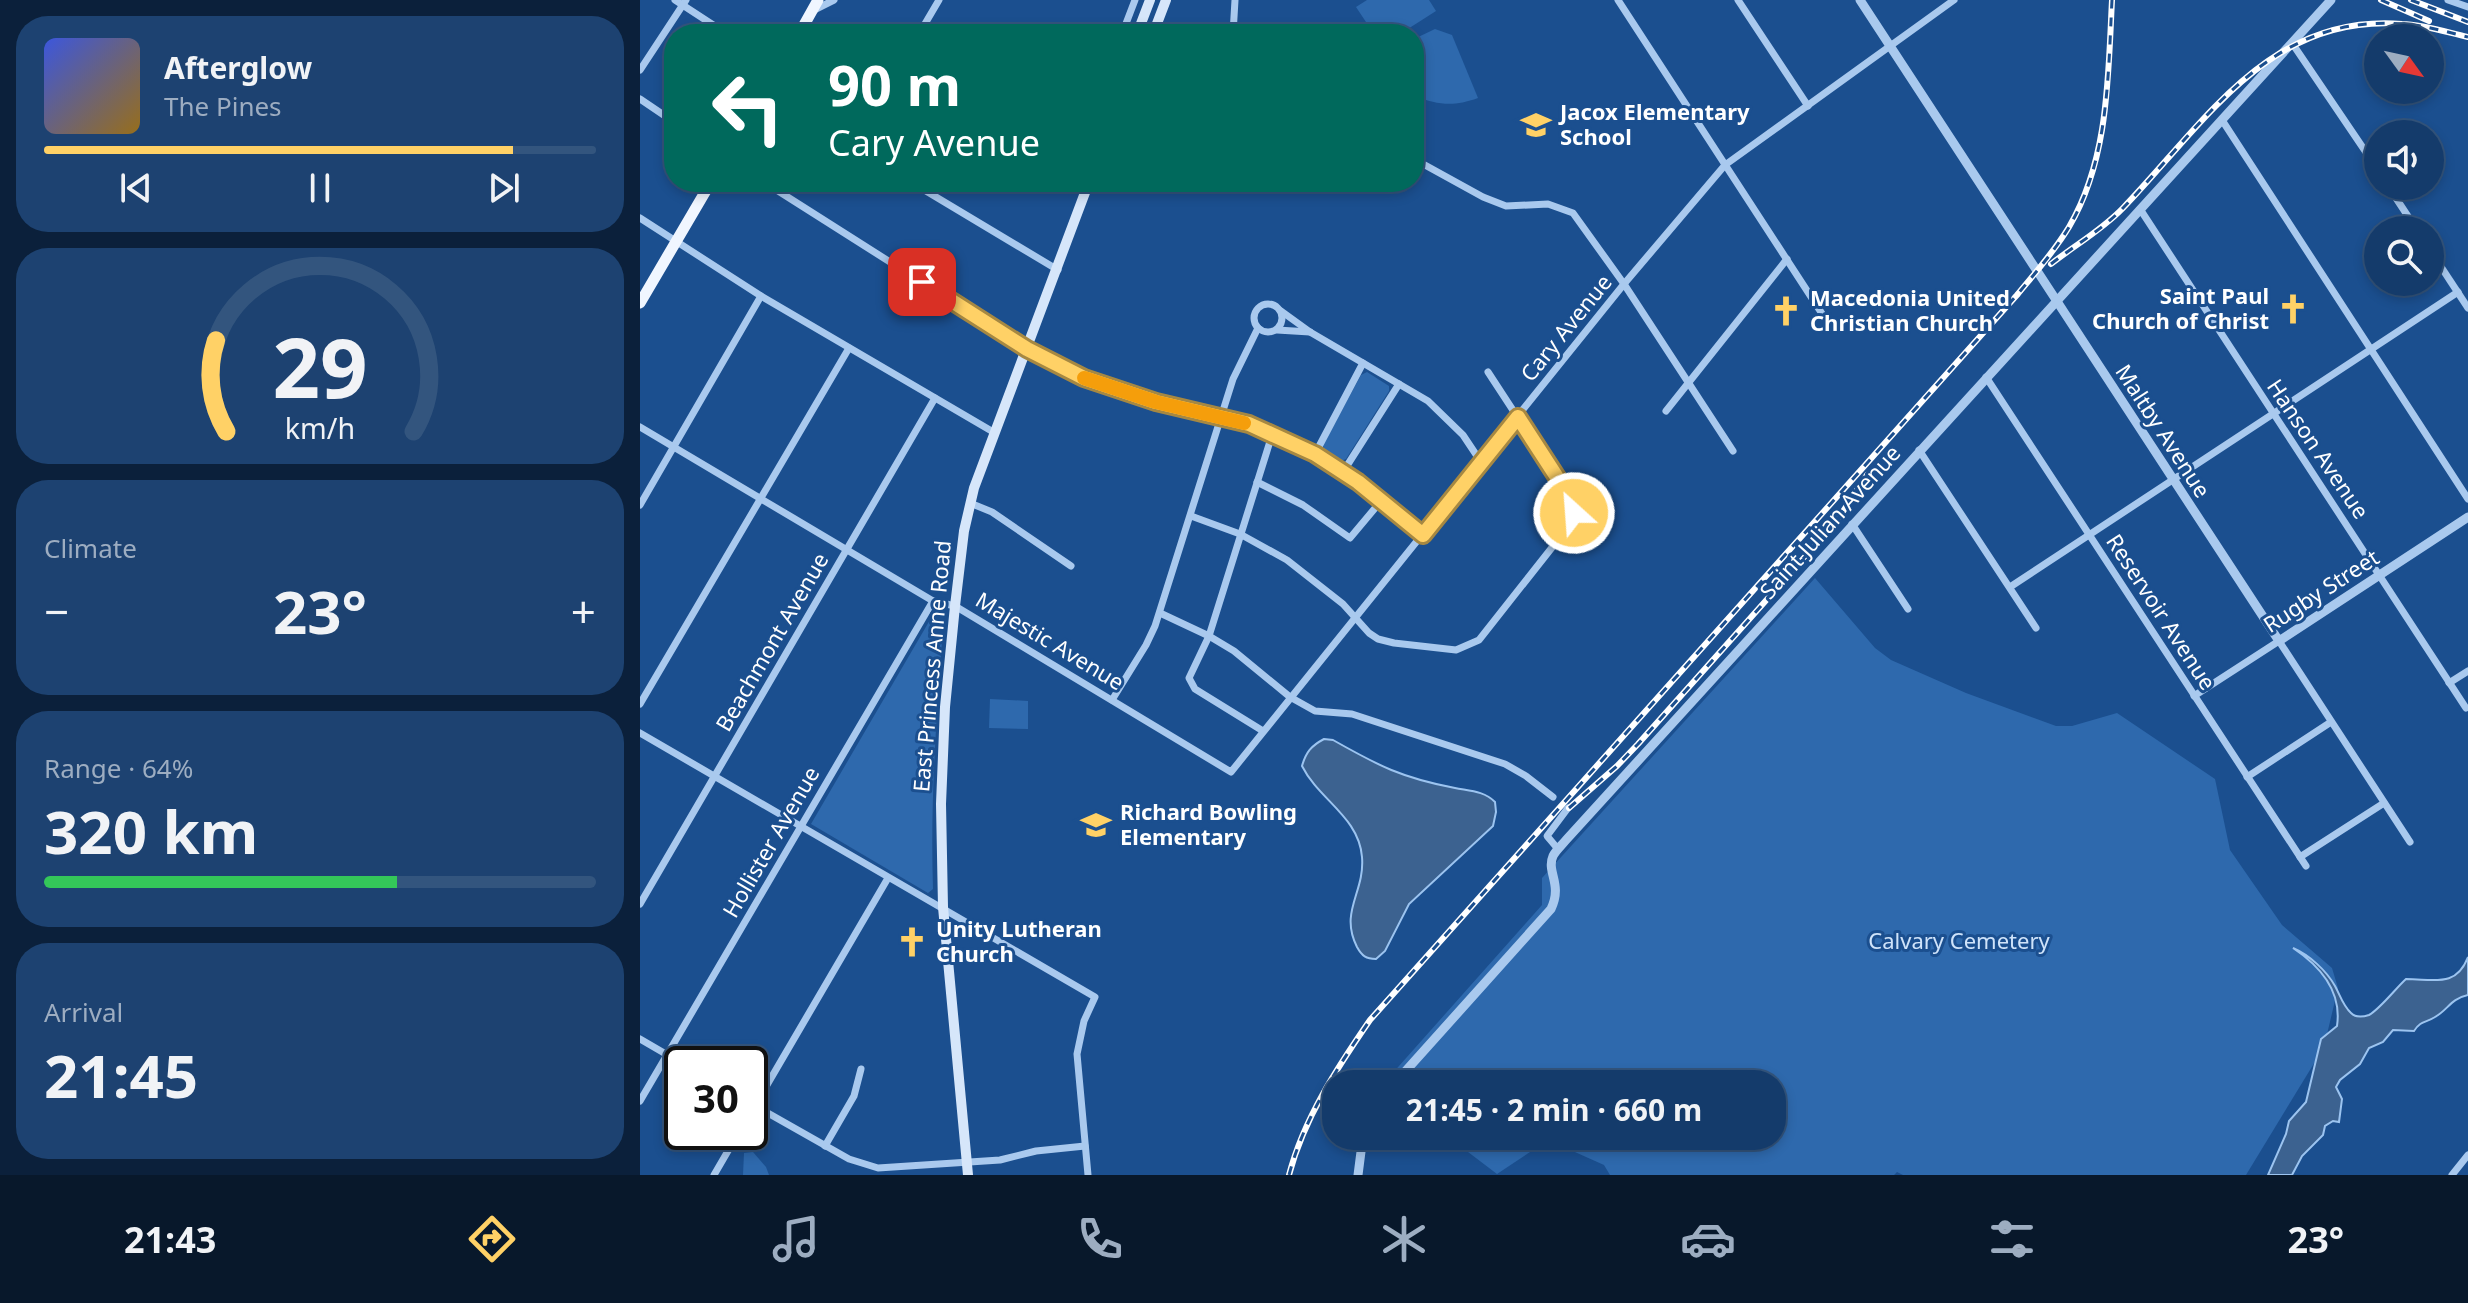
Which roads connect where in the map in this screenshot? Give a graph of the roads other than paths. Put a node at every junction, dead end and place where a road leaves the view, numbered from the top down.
1 (675, 0) edge
2 (834, 0) edge
3 (939, 0) edge
4 (1135, 0) edge
5 (1150, 0) edge
6 (1166, 0) edge
7 (1235, 0) edge
8 (1618, 0) edge
9 (1738, 0) edge
10 (1860, 0) edge
11 (1954, 0) edge
12 (2331, 0) edge
13 (2448, 0) edge
14 (685, 3) edge
15 (815, 5) edge
16 (2468, 7) edge
17 (671, 24) edge
18 (713, 24) edge
19 (805, 24) edge
20 (925, 24) edge
21 (1126, 24) edge
22 (1141, 24) edge
23 (1157, 24) edge
24 (1234, 24) edge
25 (664, 34) edge
26 (2292, 43) junction
27 (1890, 46) junction
28 (640, 70) edge
29 (640, 99) edge
30 (1808, 106) junction
31 (664, 115) edge
32 (2222, 120) junction
33 (2364, 149) edge
34 (1424, 165) edge
35 (1725, 165) junction
36 (705, 192) edge
37 (780, 192) edge
38 (928, 192) edge
39 (1082, 192) edge
40 (2140, 209) junction
41 (640, 218) edge
42 (676, 242) junction
43 (1787, 259) junction
44 (1058, 270) junction
45 (2444, 271) edge
46 (1624, 284) junction
47 (2458, 292) junction
48 (761, 296) junction
49 (2056, 300) junction
50 (640, 303) edge
51 (2468, 308) edge
52 (1281, 311) junction
53 (1830, 326) dead end
54 (1258, 328) junction
55 (1277, 330) junction
56 (1310, 332) junction
57 (849, 348) junction
58 (1027, 349) junction
59 (2370, 350) junction
60 (1363, 363) junction
61 (1488, 372) dead end
62 (1986, 377) junction
63 (1688, 383) junction
64 (1399, 384) junction
65 (935, 398) junction
66 (1666, 411) dead end
67 (2273, 413) junction
68 (1221, 417) junction
69 (1518, 417) junction
70 (640, 427) edge
71 (995, 433) junction
72 (1272, 435) junction
73 (674, 447) junction
74 (1919, 450) junction
75 (1733, 451) dead end
76 (1315, 454) junction
77 (1481, 462) junction
78 (1343, 472) junction
79 (2172, 479) junction
80 (1257, 482) junction
81 (761, 498) junction
82 (2468, 499) edge
83 (1381, 501) junction
84 (970, 503) junction
85 (640, 505) edge
86 (1191, 516) junction
87 (2468, 517) edge
88 (1852, 524) junction
89 (1240, 534) junction
90 (2088, 534) junction
91 (1423, 535) junction
92 (847, 549) junction
93 (1071, 566) dead end
94 (2379, 575) junction
95 (2010, 587) junction
96 (933, 601) junction
97 (955, 606) junction
98 (1908, 609) dead end
99 (1160, 613) junction
100 (1357, 619) junction
101 (2036, 628) dead end
102 (1209, 636) junction
103 (2279, 641) junction
104 (2468, 671) edge
105 (2449, 683) junction
106 (2194, 696) junction
107 (1290, 697) junction
108 (1112, 700) junction
109 (640, 704) edge
110 (2466, 708) edge
111 (2331, 722) junction
112 (1263, 731) junction
113 (640, 733) edge
114 (1231, 772) joint
115 (714, 777) junction
116 (2247, 777) junction
117 (1553, 797) dead end
118 (2384, 803) junction
119 (1568, 808) dead end
120 (801, 828) junction
121 (2410, 842) dead end
122 (1558, 849) junction
123 (2300, 857) junction
124 (2306, 866) dead end
125 (888, 878) junction
126 (640, 904) edge
127 (943, 907) junction
128 (640, 1039) edge
129 (672, 1046) edge
130 (664, 1053) edge
131 (664, 1060) edge
132 (861, 1069) dead end
133 (1407, 1070) edge
134 (768, 1079) edge
135 (640, 1101) edge
136 (768, 1117) edge
137 (825, 1146) junction
138 (1085, 1146) junction
139 (729, 1150) edge
140 (1361, 1150) edge
141 (2468, 1155) edge
142 (967, 1161) junction
143 (714, 1175) edge
144 (968, 1175) edge
145 (1088, 1175) edge
146 (1358, 1175) edge
147 (2452, 1175) edge

1 - 14 street
2 - 15 street
3 - 20 street
4 - 21 street
5 - 22 main road
6 - 23 main road
7 - 24 street
8 - 35 street
9 - 30 street
10 - 27 street, Maltby Avenue
11 - 27 street, Cary Avenue
12 - 26 street, Saint Julian Avenue
13 - 16 street
14 - 17 street
14 - 18 street
15 - 19 main road
25 - 28 street
26 - 32 street, Saint Julian Avenue
26 - 33 street
27 - 30 street, Cary Avenue
27 - 49 street, Maltby Avenue
29 - 31 street
30 - 35 street, Cary Avenue
32 - 40 street, Saint Julian Avenue
32 - 59 street
34 - 46 street
35 - 43 street
35 - 46 street, Cary Avenue
36 - 42 main road
37 - 58 street
38 - 44 street
39 - 44 main road, East Princess Anne Road
40 - 49 street, Saint Julian Avenue
40 - 67 street, Hanson Avenue
41 - 42 street
42 - 48 street
42 - 50 main road
43 - 53 street
43 - 63 street
44 - 58 main road, East Princess Anne Road
45 - 47 street
46 - 63 street
46 - 69 street, Cary Avenue
47 - 51 street
47 - 59 street
48 - 57 street
48 - 73 street
49 - 62 street, Saint Julian Avenue
49 - 79 street, Maltby Avenue
52 - 54 street
52 - 55 street
52 - 56 street
54 - 55 street
54 - 68 street
55 - 56 street
56 - 60 street
57 - 65 street
57 - 81 street
58 - 68 street
58 - 71 main road, East Princess Anne Road
59 - 67 street
59 - 82 street
60 - 64 street
60 - 76 street
61 - 69 street
62 - 74 street, Saint Julian Avenue
62 - 90 street, Reservoir Avenue
63 - 66 street
63 - 75 street
64 - 77 street
64 - 78 street
65 - 71 street
65 - 92 street, Beachmont Avenue
67 - 79 street
67 - 94 street, Hanson Avenue
68 - 72 street
68 - 86 street
69 - 77 street, Cary Avenue
69 - 100 street
70 - 73 street, Majestic Avenue
71 - 84 main road, East Princess Anne Road
72 - 76 street
72 - 80 street
73 - 81 street, Majestic Avenue
73 - 85 street
74 - 88 street, Saint Julian Avenue
74 - 95 street
76 - 78 street
77 - 91 street, Cary Avenue
78 - 83 street
79 - 90 street
79 - 103 street, Maltby Avenue
80 - 83 street
80 - 89 street
81 - 92 street, Majestic Avenue
81 - 109 street
83 - 91 street
84 - 93 street
84 - 97 main road, East Princess Anne Road
86 - 89 street
86 - 99 street
87 - 94 street, Rugby Street
88 - 98 street
88 - 122 street, Saint Julian Avenue
89 - 100 street
89 - 102 street
90 - 95 street
90 - 106 street, Reservoir Avenue
91 - 100 street, Cary Avenue
92 - 96 street, Majestic Avenue
92 - 115 street, Beachmont Avenue
94 - 103 street, Rugby Street
94 - 105 street, Hanson Avenue
95 - 101 street
96 - 97 street, Majestic Avenue
96 - 120 street, Hollister Avenue
97 - 108 street, Majestic Avenue
97 - 127 main road, East Princess Anne Road
99 - 102 street
99 - 108 street
100 - 107 street, Cary Avenue
102 - 107 street
102 - 112 street
103 - 106 street, Rugby Street
103 - 111 street, Maltby Avenue
104 - 105 street
105 - 110 street, Hanson Avenue
106 - 116 street, Reservoir Avenue
107 - 112 street, Cary Avenue
107 - 117 street
108 - 114 street, Majestic Avenue
111 - 116 street
111 - 118 street, Maltby Avenue
112 - 114 street, Cary Avenue
113 - 115 street
115 - 120 street
115 - 126 street, Beachmont Avenue
116 - 123 street, Reservoir Avenue
118 - 121 street, Maltby Avenue
118 - 123 street
119 - 122 street
120 - 125 street
120 - 129 street, Hollister Avenue
122 - 133 street
123 - 124 street, Reservoir Avenue
125 - 127 street
125 - 134 street
127 - 138 street
127 - 142 main road, East Princess Anne Road
128 - 130 street
131 - 135 street, Hollister Avenue
132 - 137 street
136 - 137 street
137 - 142 street
138 - 142 street
138 - 145 street
139 - 143 street
140 - 146 street
141 - 147 street
142 - 144 main road, East Princess Anne Road

